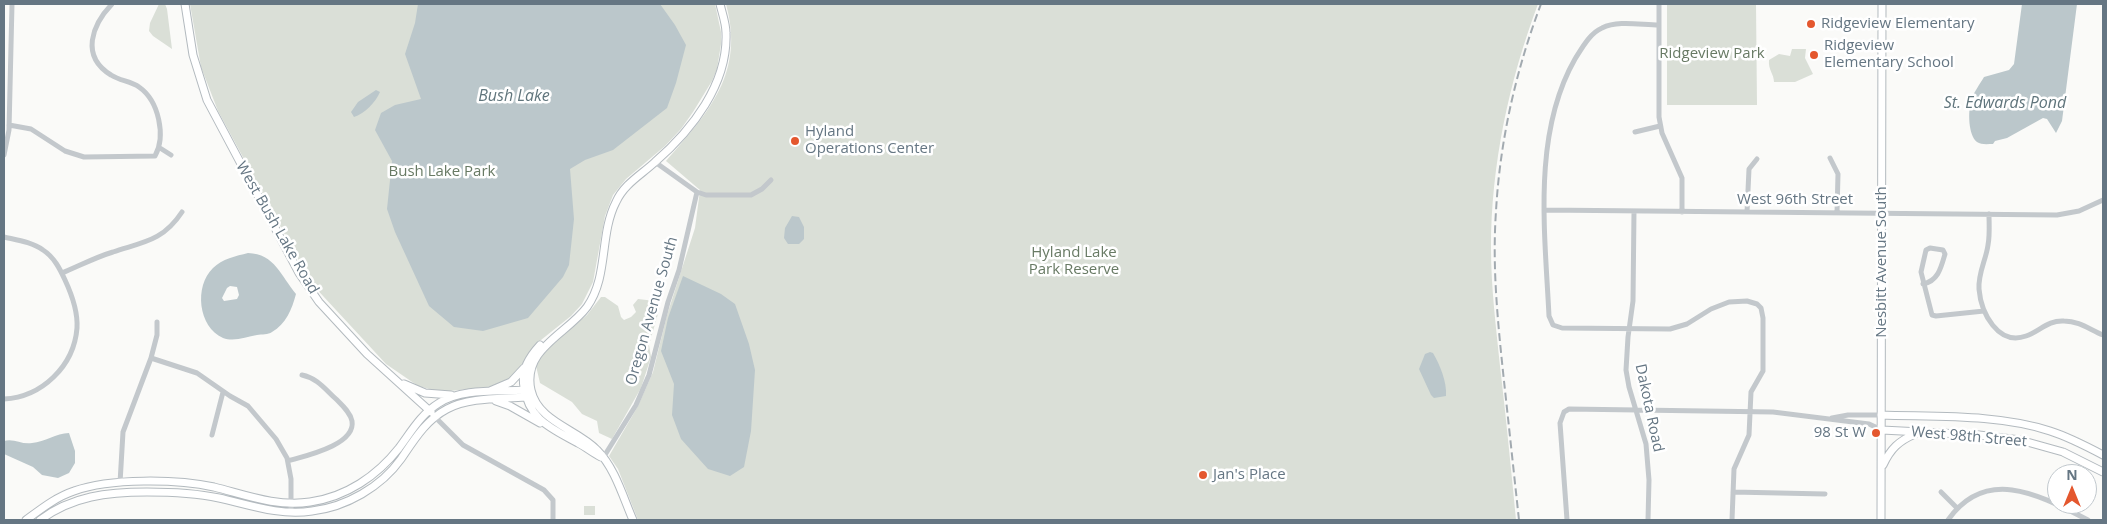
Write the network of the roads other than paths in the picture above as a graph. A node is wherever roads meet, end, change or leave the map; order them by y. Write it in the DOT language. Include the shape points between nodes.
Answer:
graph roads {
  1 [pos="12,4"];
  2 [pos="112,4"];
  3 [pos="185,4"];
  4 [pos="720,4"];
  5 [pos="1658,4"];
  6 [pos="1882,4"];
  7 [pos="1659,25"];
  8 [pos="9,125"];
  9 [pos="1660,126"];
  10 [pos="1634,132"];
  11 [pos="160,148"];
  12 [pos="4,155"];
  13 [pos="171,155"];
  14 [pos="1830,158"];
  15 [pos="1757,159"];
  16 [pos="655,162"];
  17 [pos="771,180"];
  18 [pos="697,192"];
  19 [pos="2103,200"];
  20 [pos="1544,210"];
  21 [pos="1634,211"];
  22 [pos="182,212"];
  23 [pos="1682,212"];
  24 [pos="1748,212"];
  25 [pos="1837,213"];
  26 [pos="1882,213"];
  27 [pos="1989,214"];
  28 [pos="4,236"];
  29 [pos="62,273"];
  30 [pos="1923,284"];
  31 [pos="1984,311"];
  32 [pos="157,322"];
  33 [pos="563,329"];
  34 [pos="1629,329"];
  35 [pos="2103,335"];
  36 [pos="151,358"];
  37 [pos="525,366"];
  38 [pos="302,375"];
  39 [pos="398,381"];
  40 [pos="223,392"];
  41 [pos="488,392"];
  42 [pos="527,393"];
  43 [pos="459,395"];
  44 [pos="4,399"];
  45 [pos="485,400"];
  46 [pos="1636,409"];
  47 [pos="1750,412"];
  48 [pos="432,414"];
  49 [pos="1881,415"];
  50 [pos="1831,418"];
  51 [pos="552,428"];
  52 [pos="1882,430"];
  53 [pos="1919,432"];
  54 [pos="212,435"];
  55 [pos="2103,455"];
  56 [pos="603,458"];
  57 [pos="288,461"];
  58 [pos="1882,467"];
  59 [pos="2103,472"];
  60 [pos="120,483"];
  61 [pos="1733,492"];
  62 [pos="1941,492"];
  63 [pos="1825,494"];
  64 [pos="292,504"];
  65 [pos="1957,508"];
  66 [pos="291,512"];
  67 [pos="26,520"];
  68 [pos="40,520"];
  69 [pos="554,520"];
  70 [pos="633,520"];
  71 [pos="1567,520"];
  72 [pos="1648,520"];
  73 [pos="1732,520"];
  74 [pos="1881,520"];
  75 [pos="1948,520"];
  76 [pos="2088,520"];
  1 -- 8 [label="street"];
  2 -- 11 [label="street" via="95,26 95,57 109,74 131,82 146,93 159,123"];
  3 -- 39 [label="street, West Bush Lake Road" via="193,55 208,100 299,273 308,288 367,354"];
  4 -- 16 [label="street" via="726,32 720,75 694,119"];
  5 -- 7 [label="street"];
  6 -- 26 [label="street, Nesbitt Avenue South"];
  7 -- 9 [label="street"];
  7 -- 20 [label="street" via="1616,24 1602,28 1580,52 1563,85 1554,117 1545,174"];
  8 -- 11 [label="street" via="31,129 65,151 84,157 155,156"];
  8 -- 12 [label="street"];
  9 -- 10 [label="street"];
  9 -- 23 [label="street" via="1682,178"];
  11 -- 13 [label="street"];
  14 -- 25 [label="street" via="1838,174"];
  15 -- 24 [label="street" via="1749,169"];
  16 -- 18 [label="street"];
  16 -- 33 [label="street" via="627,186 616,201 597,288 586,309"];
  17 -- 18 [label="street" via="751,195"];
  18 -- 56 [label="street, Oregon Avenue South" via="649,375 643,391"];
  19 -- 27 [label="street, West 96th Street" via="2068,214"];
  20 -- 21 [label="street, West 96th Street"];
  20 -- 34 [label="street" via="1549,316 1554,325 1562,328"];
  21 -- 23 [label="street, West 96th Street"];
  21 -- 34 [label="street, Dakota Road"];
  22 -- 29 [label="street" via="174,224 154,240 107,254"];
  23 -- 24 [label="street, West 96th Street"];
  24 -- 25 [label="street, West 96th Street"];
  25 -- 26 [label="street, West 96th Street"];
  26 -- 27 [label="street, West 96th Street"];
  26 -- 49 [label="street, Nesbitt Avenue South"];
  27 -- 31 [label="street" via="1988,244 1979,278"];
  28 -- 29 [label="street" via="43,250"];
  29 -- 44 [label="street" via="74,302 77,327 65,364 47,383 24,395"];
  30 -- 30 [label="street" via="1921,272 1926,250 1943,250 1945,254 1940,272 1930,283"];
  30 -- 31 [label="street" via="1932,315"];
  31 -- 35 [label="street" via="1993,326 2009,337 2024,336 2045,324 2064,320 2084,325"];
  32 -- 36 [label="street"];
  33 -- 37 [label="street" via="542,343"];
  33 -- 42 [label="street" via="535,359"];
  34 -- 46 [label="street, Dakota Road" via="1626,370"];
  34 -- 47 [label="street" via="1679,327 1720,305 1739,301 1757,304 1763,313 1763,371 1751,392"];
  36 -- 40 [label="street" via="197,373"];
  36 -- 60 [label="street" via="122,432"];
  37 -- 41 [label="street" via="511,382"];
  37 -- 42 [label="street" via="523,374"];
  38 -- 57 [label="street" via="315,379 347,411 352,428 334,445"];
  39 -- 43 [label="street" via="425,393"];
  39 -- 48 [label="street, West Bush Lake Road"];
  40 -- 54 [label="street"];
  40 -- 57 [label="street" via="248,406 276,439"];
  41 -- 42 [label="street"];
  41 -- 43 [label="street"];
  42 -- 45 [label="street"];
  42 -- 51 [label="street" via="536,416"];
  42 -- 56 [label="street" via="549,418 590,444"];
  43 -- 48 [label="street" via="439,402"];
  45 -- 48 [label="street" via="460,404"];
  45 -- 51 [label="street" via="510,406"];
  46 -- 47 [label="street, West 98th Street"];
  46 -- 71 [label="street, West 98th Street" via="1575,408 1564,412 1560,423"];
  46 -- 72 [label="street, Dakota Road" via="1648,462"];
  47 -- 50 [label="street, West 98th Street"];
  47 -- 61 [label="street" via="1749,435 1734,469"];
  48 -- 64 [label="street" via="414,425 387,461 366,480 324,499"];
  48 -- 66 [label="street" via="391,471 367,491 323,509"];
  48 -- 69 [label="street" via="463,445 544,490 552,500"];
  49 -- 50 [label="street, West 98th Street"];
  49 -- 52 [label="street, Nesbitt Avenue South"];
  49 -- 55 [label="street, West 98th Street" via="2013,422 2050,431"];
  50 -- 52 [label="street, West 98th Street" via="1869,424"];
  51 -- 56 [label="street"];
  52 -- 53 [label="street, West 98th Street"];
  52 -- 58 [label="street, Nesbitt Avenue South"];
  53 -- 58 [label="street" via="1899,441 1890,450"];
  53 -- 59 [label="street, West 98th Street" via="2027,441 2063,452"];
  56 -- 70 [label="street"];
  57 -- 64 [label="street"];
  58 -- 74 [label="street, Nesbitt Avenue South"];
  60 -- 64 [label="street" via="188,483"];
  60 -- 67 [label="street" via="75,490"];
  61 -- 63 [label="street"];
  61 -- 73 [label="street"];
  62 -- 65 [label="street"];
  64 -- 66 [label="street"];
  65 -- 75 [label="street"];
  65 -- 76 [label="street" via="1985,492 2011,489 2024,491"];
  66 -- 68 [label="street" via="198,494 120,492 81,498"];
}
